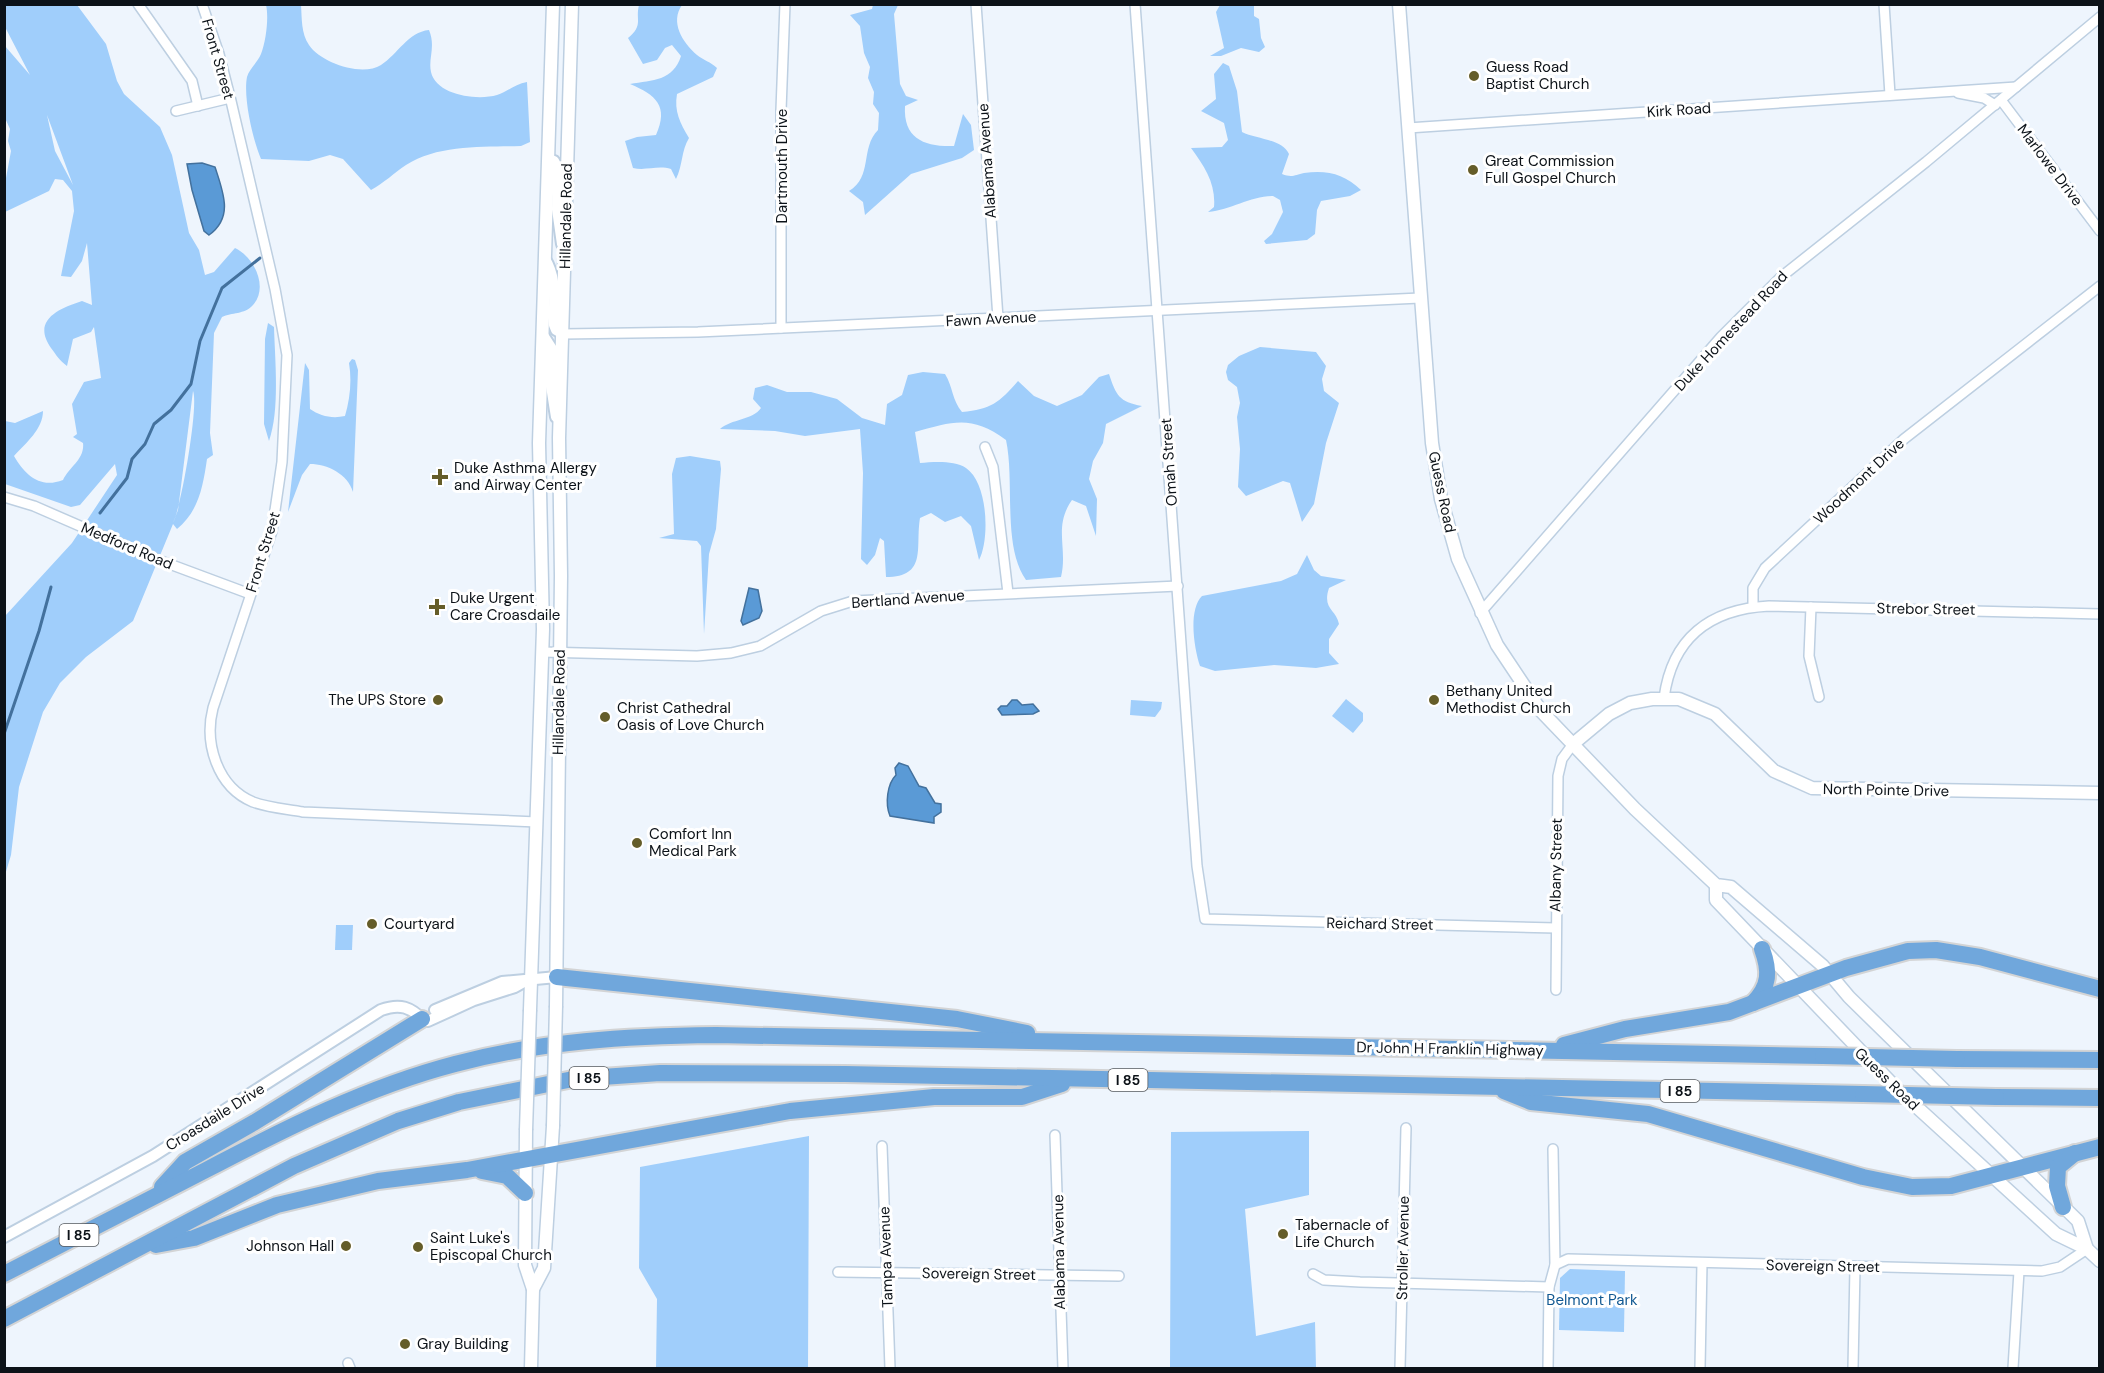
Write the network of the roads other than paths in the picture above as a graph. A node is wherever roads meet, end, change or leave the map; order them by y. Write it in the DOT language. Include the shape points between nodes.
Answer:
graph roads {
  1 [pos="138,4"];
  2 [pos="202,4"];
  3 [pos="553,4"];
  4 [pos="572,4"];
  5 [pos="785,4"];
  6 [pos="976,4"];
  7 [pos="1135,4"];
  8 [pos="1398,4"];
  9 [pos="1884,4"];
  10 [pos="2100,17"];
  11 [pos="2016,87"];
  12 [pos="1950,91"];
  13 [pos="1890,95"];
  14 [pos="230,98"];
  15 [pos="1998,103"];
  16 [pos="198,106"];
  17 [pos="176,111"];
  18 [pos="1408,128"];
  19 [pos="548,160"];
  20 [pos="2100,231"];
  21 [pos="565,256"];
  22 [pos="545,259"];
  23 [pos="2100,286"];
  24 [pos="1420,298"];
  25 [pos="1157,311"];
  26 [pos="998,318"];
  27 [pos="781,328"];
  28 [pos="563,334"];
  29 [pos="543,335"];
  30 [pos="559,438"];
  31 [pos="985,447"];
  32 [pos="4,497"];
  33 [pos="1178,586"];
  34 [pos="1008,592"];
  35 [pos="250,594"];
  36 [pos="1753,607"];
  37 [pos="1811,607"];
  38 [pos="1480,613"];
  39 [pos="2100,614"];
  40 [pos="542,651"];
  41 [pos="560,652"];
  42 [pos="1819,697"];
  43 [pos="1664,698"];
  44 [pos="1573,744"];
  45 [pos="2100,793"];
  46 [pos="537,822"];
  47 [pos="1716,885"];
  48 [pos="1205,919"];
  49 [pos="1556,927"];
  50 [pos="1762,949"];
  51 [pos="1830,975"];
  52 [pos="557,977"];
  53 [pos="531,978"];
  54 [pos="1798,988"];
  55 [pos="2100,989"];
  56 [pos="1556,990"];
  57 [pos="1753,1004"];
  58 [pos="422,1019"];
  59 [pos="1076,1042"];
  60 [pos="1533,1050"];
  61 [pos="2100,1060"];
  62 [pos="1076,1079"];
  63 [pos="1497,1088"];
  64 [pos="2100,1098"];
  65 [pos="1406,1128"];
  66 [pos="1055,1135"];
  67 [pos="882,1146"];
  68 [pos="2100,1147"];
  69 [pos="1553,1149"];
  70 [pos="2080,1150"];
  71 [pos="552,1155"];
  72 [pos="525,1159"];
  73 [pos="2023,1165"];
  74 [pos="467,1170"];
  75 [pos="1990,1176"];
  76 [pos="525,1193"];
  77 [pos="154,1197"];
  78 [pos="2062,1207"];
  79 [pos="4,1238"];
  80 [pos="137,1249"];
  81 [pos="2087,1249"];
  82 [pos="2100,1261"];
  83 [pos="1702,1263"];
  84 [pos="1555,1265"];
  85 [pos="1855,1266"];
  86 [pos="2019,1270"];
  87 [pos="838,1272"];
  88 [pos="886,1272"];
  89 [pos="4,1274"];
  90 [pos="1313,1274"];
  91 [pos="1059,1275"];
  92 [pos="1119,1276"];
  93 [pos="1402,1283"];
  94 [pos="1549,1287"];
  95 [pos="533,1289"];
  96 [pos="4,1319"];
  97 [pos="531,1368"];
  98 [pos="890,1368"];
  99 [pos="1062,1368"];
  100 [pos="1400,1368"];
  101 [pos="1548,1368"];
  102 [pos="1700,1368"];
  103 [pos="1853,1368"];
  104 [pos="2013,1368"];
  1 -- 16 [label="street" via="192,81"];
  2 -- 14 [label="street, Front Street"];
  3 -- 19 [label="main road, Hillandale Road"];
  4 -- 21 [label="main road, Hillandale Road"];
  5 -- 27 [label="street, Dartmouth Drive"];
  6 -- 26 [label="street, Alabama Avenue"];
  7 -- 25 [label="street, Omah Street"];
  8 -- 18 [label="main road, Guess Road"];
  9 -- 13 [label="street"];
  10 -- 11 [label="street, Duke Homestead Road"];
  11 -- 12 [label="street, Kirk Road"];
  11 -- 15 [label="street, Duke Homestead Road"];
  12 -- 13 [label="street, Kirk Road"];
  12 -- 15 [label="street, Kirk Road"];
  13 -- 18 [label="street, Kirk Road"];
  14 -- 16 [label="street"];
  14 -- 35 [label="street, Front Street" via="287,355 277,508"];
  15 -- 20 [label="street, Marlowe Drive"];
  15 -- 38 [label="street, Duke Homestead Road" via="1767,290 1699,362"];
  16 -- 17 [label="street"];
  18 -- 24 [label="main road, Guess Road"];
  19 -- 21 [label="street" via="554,161 558,169 558,225"];
  19 -- 22 [label="main road, Hillandale Road"];
  21 -- 28 [label="main road, Hillandale Road"];
  22 -- 28 [label="street" via="555,283 554,325"];
  22 -- 29 [label="main road, Hillandale Road"];
  23 -- 36 [label="street, Woodmont Drive" via="1870,468 1759,575 1753,588"];
  24 -- 25 [label="street, Fawn Avenue"];
  24 -- 38 [label="main road, Guess Road" via="1432,443 1441,499 1458,559"];
  25 -- 26 [label="street, Fawn Avenue"];
  25 -- 33 [label="street, Omah Street"];
  26 -- 27 [label="street, Fawn Avenue"];
  27 -- 28 [label="street, Fawn Avenue"];
  28 -- 30 [label="main road, Hillandale Road"];
  29 -- 30 [label="street" via="552,349 551,386"];
  29 -- 40 [label="main road, Hillandale Road" via="539,443"];
  30 -- 41 [label="main road, Hillandale Road"];
  31 -- 34 [label="street" via="993,467"];
  32 -- 35 [label="street, Medford Road"];
  33 -- 34 [label="street, Bertland Avenue"];
  33 -- 48 [label="street, Omah Street" via="1200,896"];
  34 -- 41 [label="street, Bertland Avenue" via="853,601 821,611 760,646 723,655"];
  35 -- 46 [label="street, Front Street" via="208,724 219,770 237,792 254,802 303,812"];
  36 -- 37 [label="street, Strebor Street"];
  36 -- 43 [label="street" via="1723,615 1684,644 1670,666"];
  37 -- 39 [label="street, Strebor Street"];
  37 -- 42 [label="street" via="1809,656"];
  38 -- 44 [label="main road, Guess Road" via="1526,691"];
  40 -- 41 [label="street, Bertland Avenue"];
  40 -- 46 [label="main road, Hillandale Road"];
  41 -- 52 [label="main road, Hillandale Road"];
  43 -- 44 [label="main road, North Pointe Drive" via="1618,709"];
  43 -- 45 [label="main road, North Pointe Drive" via="1694,703 1715,714 1774,771 1812,788"];
  44 -- 47 [label="main road, Guess Road"];
  44 -- 49 [label="street, Albany Street" via="1562,759 1558,776"];
  46 -- 53 [label="main road, Hillandale Road"];
  47 -- 50 [label="main road, Guess Road" via="1716,900"];
  47 -- 51 [label="main road, Guess Road" via="1731,887"];
  48 -- 49 [label="street, Reichard Street"];
  49 -- 56 [label="street, Albany Street"];
  50 -- 54 [label="main road, Guess Road"];
  50 -- 57 [label="highway" via="1768,981"];
  51 -- 54 [label="highway"];
  51 -- 55 [label="highway" via="1893,954 1936,950 1980,957"];
  51 -- 73 [label="main road, Guess Road" via="1931,1079"];
  52 -- 53 [label="street"];
  52 -- 59 [label="highway" via="957,1019"];
  52 -- 71 [label="main road, Hillandale Road, bridge"];
  53 -- 58 [label="street" via="514,979 449,1002"];
  53 -- 72 [label="main road, Hillandale Road, bridge"];
  54 -- 57 [label="highway"];
  54 -- 75 [label="main road, Guess Road"];
  57 -- 60 [label="highway" via="1730,1012 1625,1029"];
  58 -- 77 [label="highway" via="185,1162"];
  58 -- 79 [label="street, Croasdaile Drive" via="415,1011 401,1006 381,1010 153,1156"];
  59 -- 60 [label="highway, Dr John H Franklin Highway / I 85"];
  59 -- 77 [label="highway, I 85" via="716,1035 626,1037 543,1046 456,1064 375,1089 306,1119"];
  60 -- 61 [label="highway, Dr John H Franklin Highway / I 85, bridge"];
  62 -- 63 [label="highway, I 85"];
  62 -- 71 [label="highway" via="1022,1096 934,1097 838,1105 676,1130"];
  62 -- 80 [label="highway, I 85" via="672,1073 541,1084 430,1110 340,1144"];
  63 -- 64 [label="highway, I 85, bridge"];
  63 -- 75 [label="highway" via="1531,1102 1648,1114 1898,1185 1935,1188"];
  65 -- 93 [label="street, Stroller Avenue"];
  66 -- 91 [label="street, Alabama Avenue"];
  67 -- 88 [label="street, Tampa Avenue"];
  68 -- 70 [label="highway"];
  69 -- 84 [label="street"];
  70 -- 73 [label="highway"];
  70 -- 78 [label="highway" via="2058,1167"];
  71 -- 72 [label="highway"];
  71 -- 95 [label="main road, Hillandale Road" via="544,1268"];
  72 -- 74 [label="highway"];
  72 -- 76 [label="main road, Hillandale Road"];
  73 -- 75 [label="highway"];
  73 -- 78 [label="main road, Guess Road"];
  74 -- 76 [label="highway" via="502,1174"];
  74 -- 80 [label="highway" via="343,1188 254,1213 194,1238"];
  75 -- 81 [label="main road, Guess Road" via="2056,1234"];
  76 -- 95 [label="main road, Hillandale Road" via="525,1265"];
  77 -- 89 [label="highway, I 85"];
  78 -- 81 [label="main road, Guess Road" via="2078,1221"];
  80 -- 96 [label="highway, I 85"];
  81 -- 82 [label="main road, Guess Road"];
  81 -- 86 [label="street, Sovereign Street" via="2060,1268"];
  83 -- 84 [label="street, Sovereign Street" via="1568,1259"];
  83 -- 85 [label="street, Sovereign Street"];
  83 -- 102 [label="street"];
  84 -- 94 [label="street"];
  85 -- 86 [label="street, Sovereign Street"];
  85 -- 103 [label="street"];
  86 -- 104 [label="street"];
  87 -- 88 [label="street, Sovereign Street"];
  88 -- 91 [label="street, Sovereign Street"];
  88 -- 98 [label="street, Tampa Avenue"];
  90 -- 93 [label="street" via="1324,1280"];
  91 -- 92 [label="street, Sovereign Street"];
  91 -- 99 [label="street, Alabama Avenue"];
  93 -- 94 [label="street"];
  93 -- 100 [label="street, Stroller Avenue"];
  94 -- 101 [label="street"];
  95 -- 97 [label="main road, Hillandale Road"];
}
